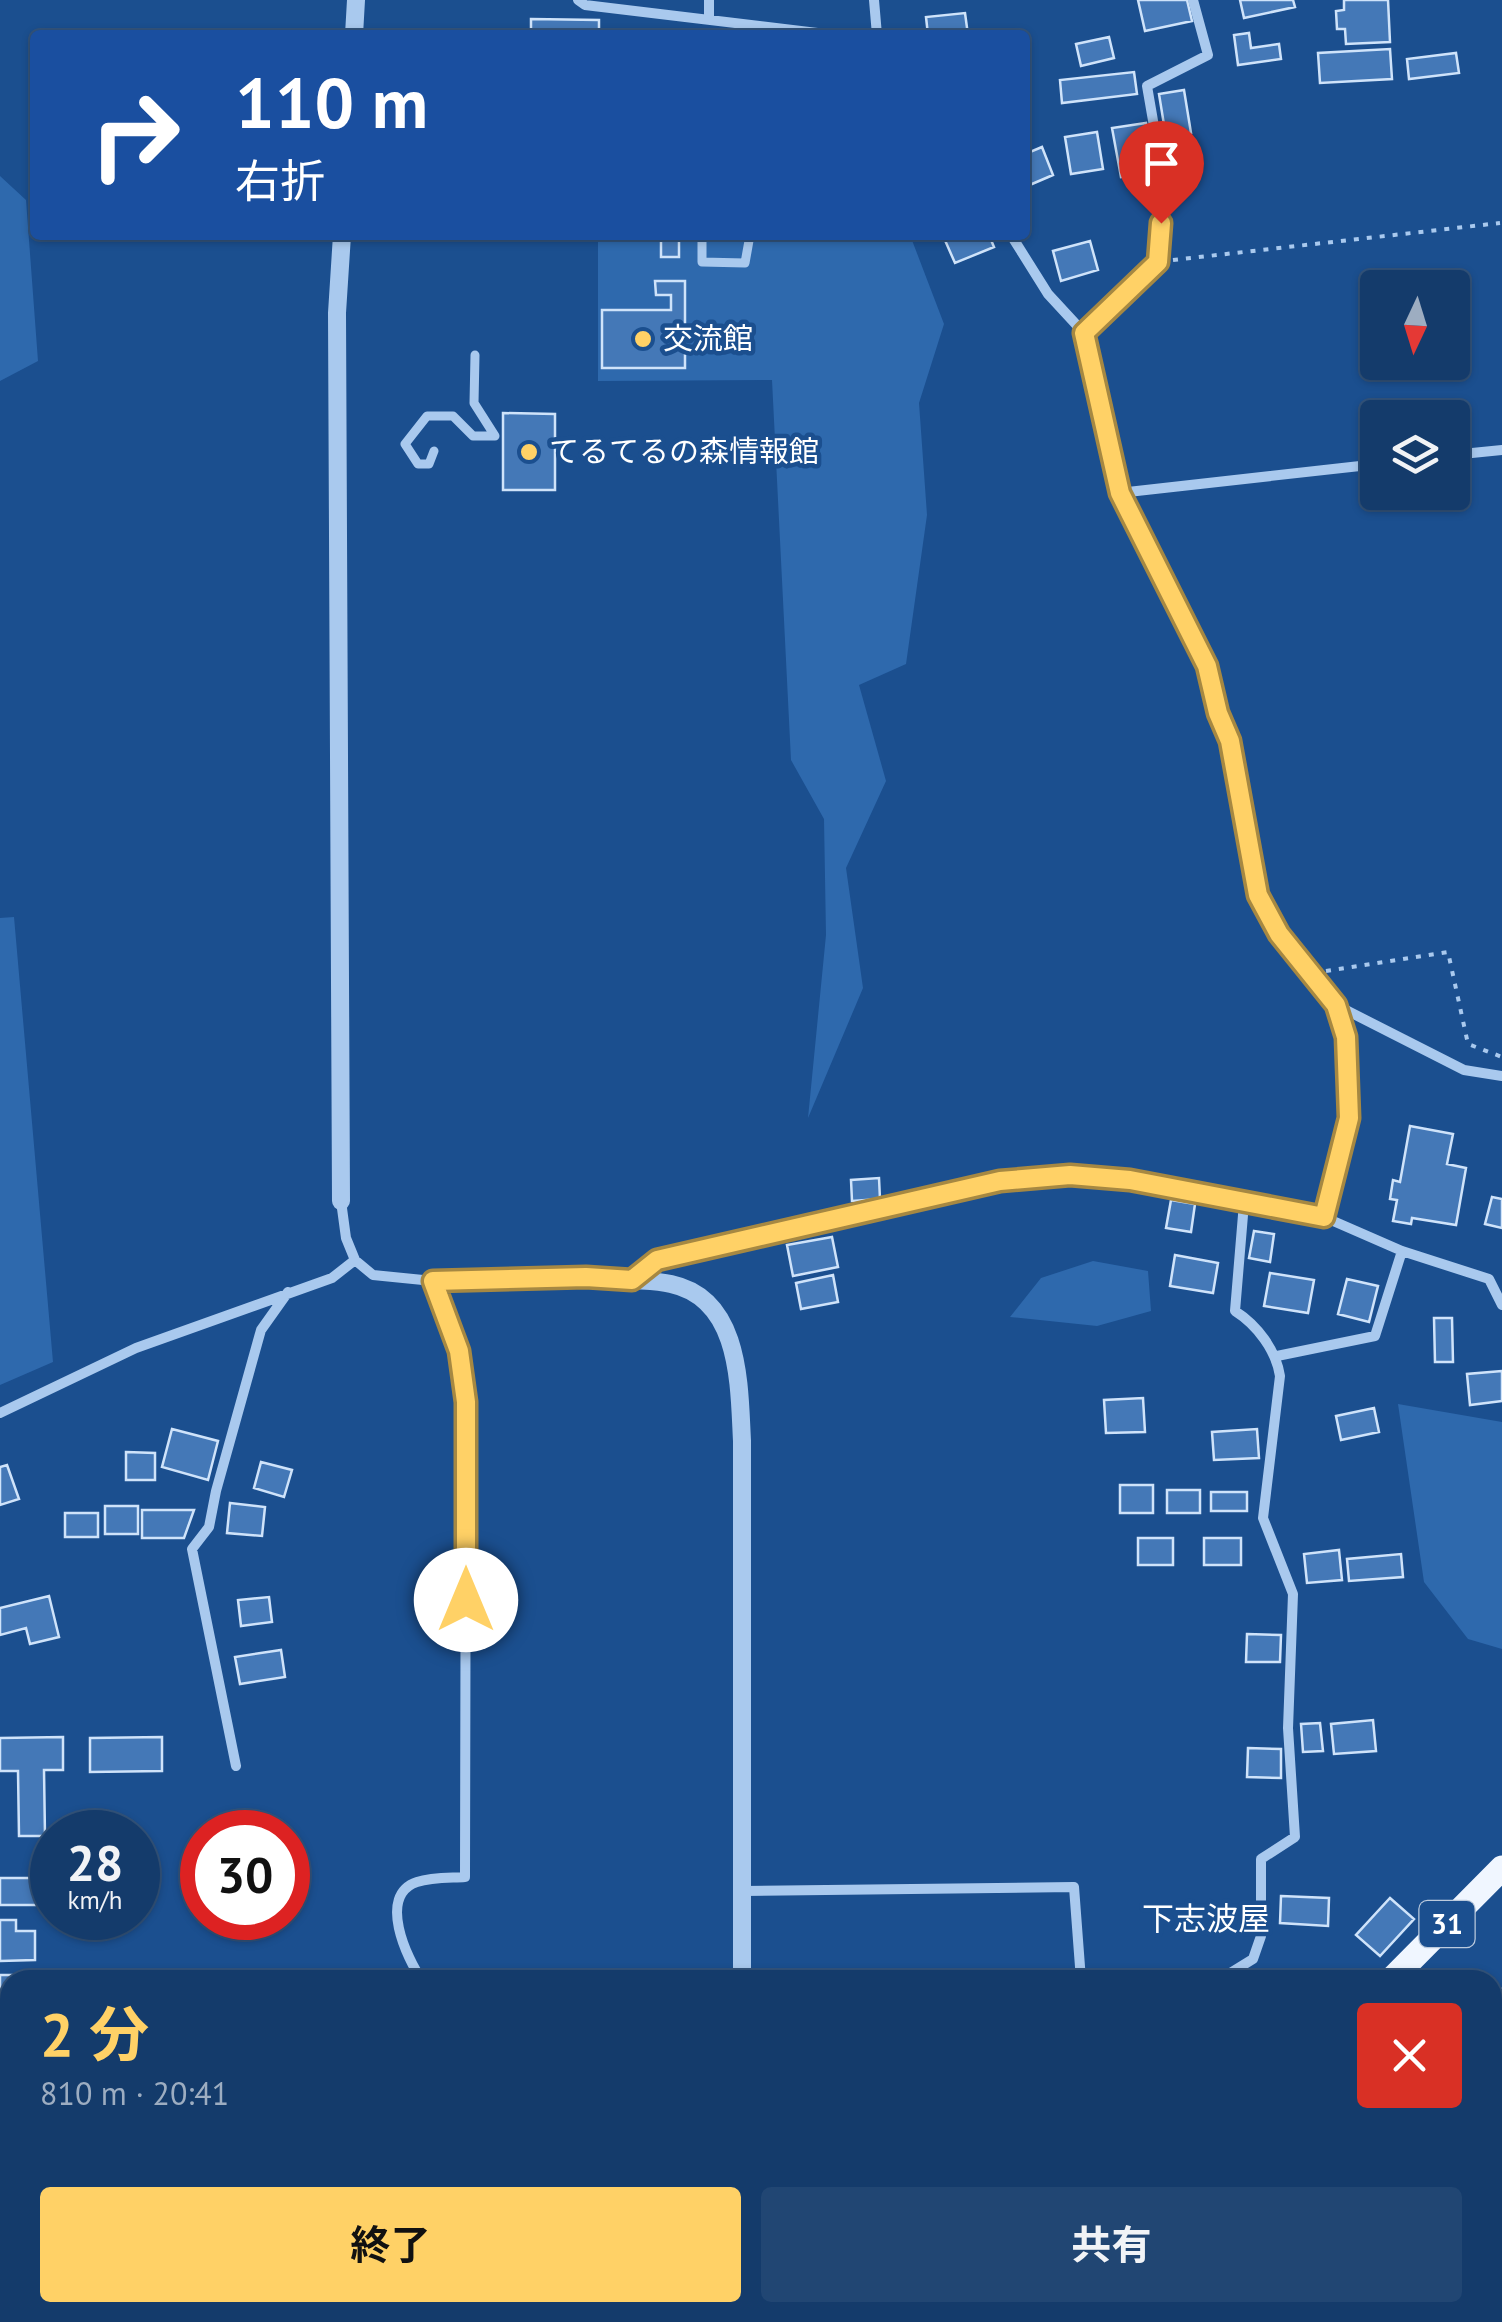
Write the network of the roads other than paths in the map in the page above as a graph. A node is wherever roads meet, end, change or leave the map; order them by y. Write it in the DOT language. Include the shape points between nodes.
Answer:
graph roads {
  1 [pos="356,0"];
  2 [pos="578,0"];
  3 [pos="709,0"];
  4 [pos="874,0"];
  5 [pos="1193,0"];
  6 [pos="709,20"];
  7 [pos="354,30"];
  8 [pos="788,30"];
  9 [pos="877,30"];
  10 [pos="342,240"];
  11 [pos="702,240"];
  12 [pos="749,240"];
  13 [pos="1014,240"];
  14 [pos="1084,333"];
  15 [pos="475,355"];
  16 [pos="1502,450"];
  17 [pos="434,451"];
  18 [pos="1470,454"];
  19 [pos="1360,466"];
  20 [pos="1120,493"];
  21 [pos="1336,1005"];
  22 [pos="1502,1076"];
  23 [pos="341,1201"];
  24 [pos="1244,1203"];
  25 [pos="1324,1217"];
  26 [pos="1402,1251"];
  27 [pos="355,1260"];
  28 [pos="1502,1276"];
  29 [pos="632,1280"];
  30 [pos="1489,1280"];
  31 [pos="433,1281"];
  32 [pos="288,1292"];
  33 [pos="1502,1305"];
  34 [pos="1277,1356"];
  35 [pos="0,1413"];
  36 [pos="236,1766"];
  37 [pos="1502,1868"];
  38 [pos="744,1891"];
  39 [pos="416,1970"];
  40 [pos="742,1970"];
  41 [pos="1080,1970"];
  42 [pos="1235,1970"];
  43 [pos="1401,1970"];
  1 -- 7 [label="street"];
  2 -- 6 [label="street"];
  3 -- 6 [label="street"];
  4 -- 9 [label="street"];
  5 -- 14 [label="street" via="1208,54 1147,86 1164,184 1158,262"];
  6 -- 8 [label="street"];
  10 -- 23 [label="street"];
  11 -- 12 [label="street" via="702,262 745,263"];
  13 -- 14 [label="street" via="1048,294"];
  14 -- 20 [label="street"];
  15 -- 17 [label="street" via="474,404 495,436 474,436 452,416 427,416 405,444 418,464 429,464"];
  16 -- 18 [label="street"];
  19 -- 20 [label="street"];
  20 -- 21 [label="street" via="1207,666 1230,741 1258,895 1279,934"];
  21 -- 22 [label="street" via="1464,1070"];
  21 -- 25 [label="street" via="1346,1037 1349,1118"];
  23 -- 27 [label="street"];
  24 -- 25 [label="street"];
  24 -- 29 [label="street" via="1090,1176 1000,1181 657,1260"];
  24 -- 34 [label="street" via="1235,1312"];
  25 -- 26 [label="street"];
  26 -- 30 [label="street"];
  26 -- 34 [label="street" via="1375,1336"];
  27 -- 31 [label="street" via="374,1275"];
  27 -- 32 [label="street" via="332,1278"];
  28 -- 30 [label="street"];
  29 -- 31 [label="street"];
  29 -- 38 [label="street" via="674,1284 705,1301 729,1333 738,1378"];
  30 -- 33 [label="street"];
  31 -- 39 [label="street" via="459,1351 466,1402 465,1877 419,1881 400,1898 401,1943"];
  32 -- 35 [label="street" via="136,1348"];
  32 -- 36 [label="street" via="261,1330 210,1528 192,1548"];
  34 -- 42 [label="street" via="1263,1518 1293,1594 1288,1728 1294,1837 1260,1859 1260,1936 1253,1959"];
  37 -- 43 [label="main road, 31"];
  38 -- 40 [label="street"];
  38 -- 41 [label="street" via="1074,1887"];
}
